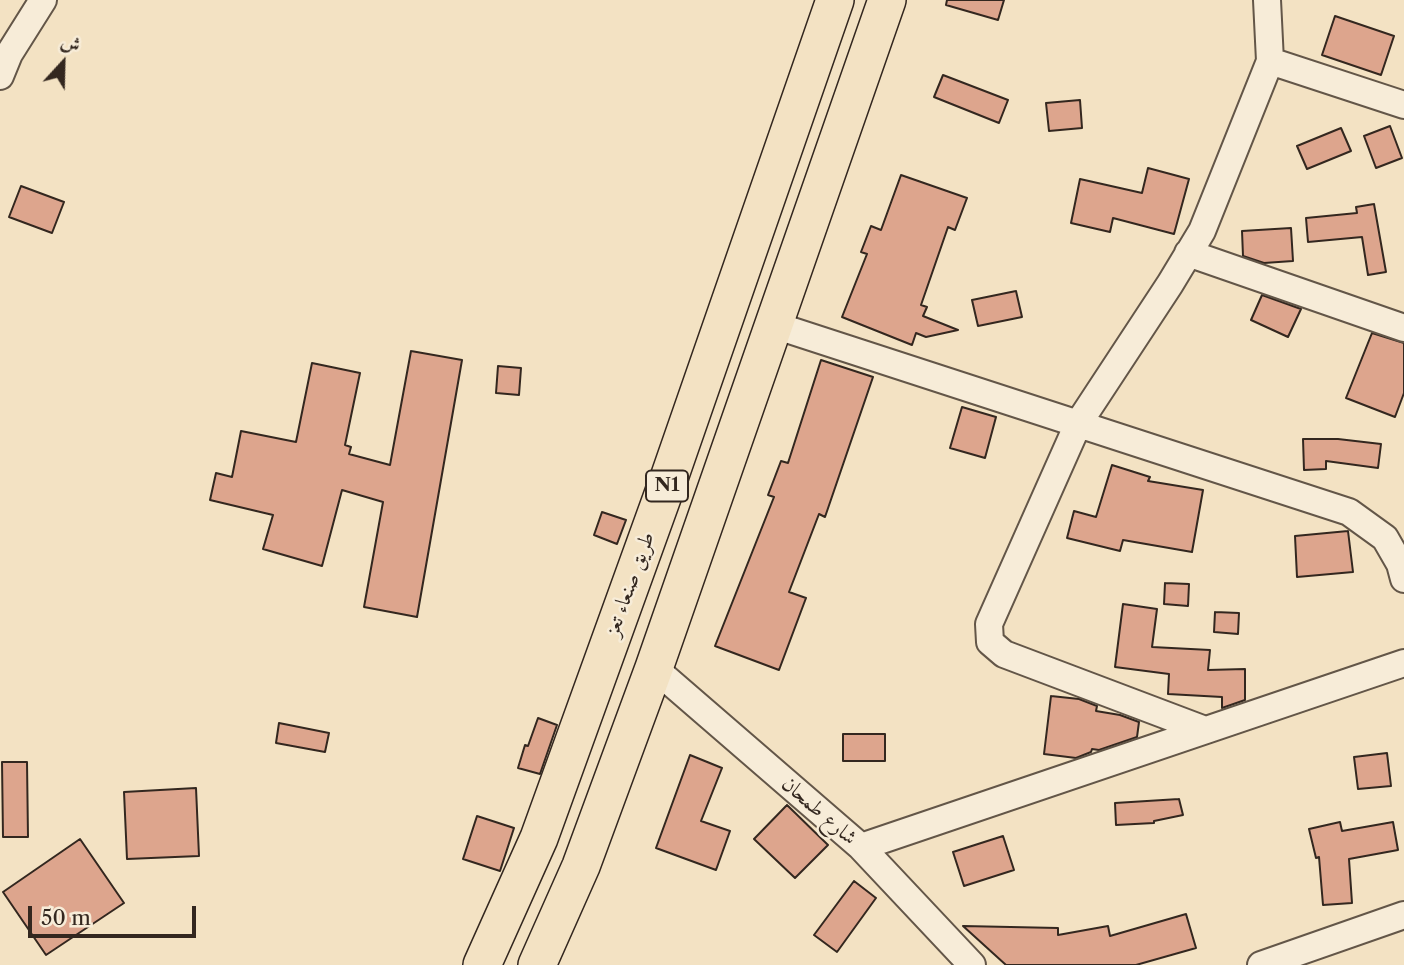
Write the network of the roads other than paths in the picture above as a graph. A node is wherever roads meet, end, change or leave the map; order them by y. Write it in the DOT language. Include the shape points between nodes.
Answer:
graph roads {
  1 [pos="43,0"];
  2 [pos="835,0"];
  3 [pos="887,0"];
  4 [pos="1267,0"];
  5 [pos="1270,61"];
  6 [pos="0,76"];
  7 [pos="1404,105"];
  8 [pos="1188,253"];
  9 [pos="774,325"];
  10 [pos="1404,328"];
  11 [pos="1078,424"];
  12 [pos="1404,579"];
  13 [pos="607,645"];
  14 [pos="1404,663"];
  15 [pos="654,668"];
  16 [pos="1205,730"];
  17 [pos="861,847"];
  18 [pos="1404,915"];
  19 [pos="482,965"];
  20 [pos="537,965"];
  21 [pos="972,965"];
  22 [pos="1261,965"];
  1 -- 6 [label="street"];
  2 -- 13 [label="highway, طريق صنعاء تعز / N1"];
  3 -- 9 [label="highway, N1"];
  4 -- 5 [label="street"];
  5 -- 7 [label="street"];
  5 -- 8 [label="street" via="1202,231"];
  8 -- 10 [label="street"];
  8 -- 11 [label="street"];
  9 -- 11 [label="street"];
  9 -- 15 [label="highway, N1"];
  11 -- 12 [label="street" via="1349,512 1385,538"];
  11 -- 16 [label="street" via="989,624 990,642 1004,654"];
  13 -- 15 [label="highway"];
  13 -- 19 [label="highway, طريق صنعاء تعز / N1" via="539,838"];
  14 -- 16 [label="street"];
  15 -- 17 [label="street, شارع طمحان"];
  15 -- 20 [label="highway, N1" via="581,866"];
  16 -- 17 [label="street"];
  17 -- 21 [label="street, شارع طمحان"];
  18 -- 22 [label="street"];
}
